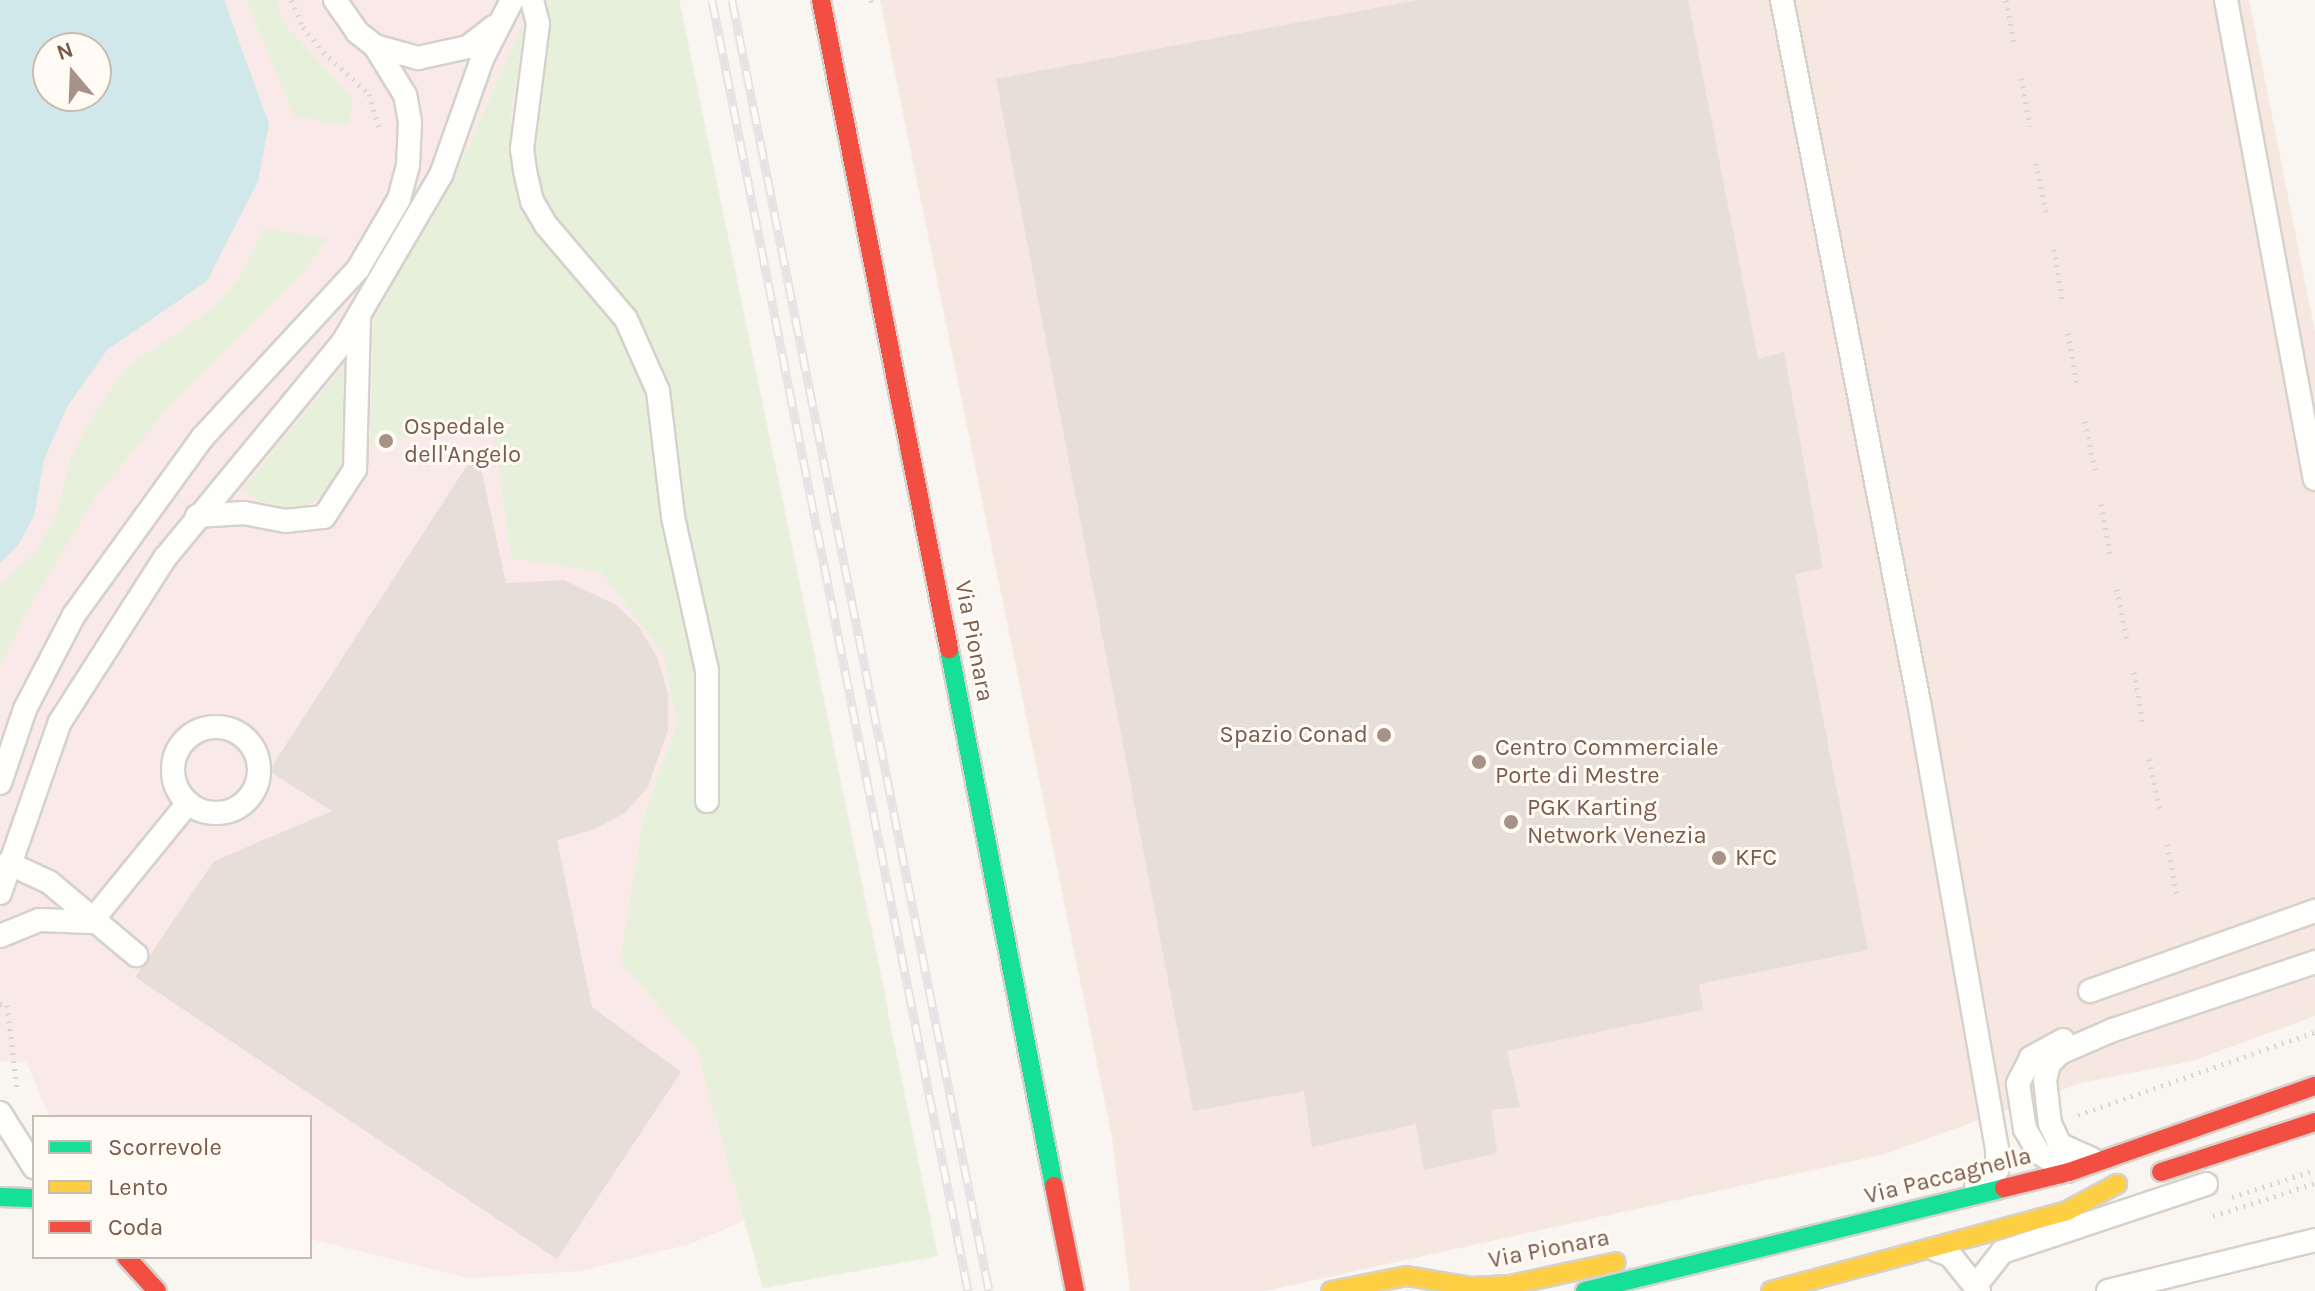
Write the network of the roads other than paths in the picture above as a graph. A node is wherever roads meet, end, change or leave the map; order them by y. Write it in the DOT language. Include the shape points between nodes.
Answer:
graph roads {
  1 [pos="335,0"];
  2 [pos="532,0"];
  3 [pos="821,0"];
  4 [pos="1782,0"];
  5 [pos="2226,0"];
  6 [pos="508,9"];
  7 [pos="375,46"];
  8 [pos="359,315"];
  9 [pos="2315,479"];
  10 [pos="197,516"];
  11 [pos="0,783"];
  12 [pos="707,801"];
  13 [pos="188,803"];
  14 [pos="8,863"];
  15 [pos="0,893"];
  16 [pos="2315,911"];
  17 [pos="91,922"];
  18 [pos="0,936"];
  19 [pos="136,955"];
  20 [pos="2315,962"];
  21 [pos="2090,991"];
  22 [pos="2113,1030"];
  23 [pos="2315,1086"];
  24 [pos="0,1113"];
  25 [pos="2315,1122"];
  26 [pos="2101,1161"];
  27 [pos="32,1164"];
  28 [pos="2069,1172"];
  29 [pos="2150,1175"];
  30 [pos="2231,1177"];
  31 [pos="2117,1184"];
  32 [pos="2206,1184"];
  33 [pos="0,1197"];
  34 [pos="32,1198"];
  35 [pos="1947,1201"];
  36 [pos="2126,1214"];
  37 [pos="2315,1240"];
  38 [pos="1931,1248"];
  39 [pos="1728,1254"];
  40 [pos="1824,1256"];
  41 [pos="128,1259"];
  42 [pos="1768,1267"];
  43 [pos="1978,1287"];
  44 [pos="157,1291"];
  45 [pos="1075,1291"];
  46 [pos="1331,1291"];
  47 [pos="1585,1291"];
  48 [pos="1660,1291"];
  49 [pos="1771,1291"];
  50 [pos="2108,1291"];
  1 -- 7 [label="lane" via="343,16"];
  2 -- 12 [label="lane" via="538,24 523,137 525,171 532,201 546,225 626,319 658,391 673,517 705,657 710,726"];
  3 -- 45 [label="street, Via Pionara"];
  4 -- 35 [label="lane" via="1919,702 1997,1151 1997,1170"];
  5 -- 9 [label="lane"];
  6 -- 7 [label="lane" via="483,38 446,56 418,58"];
  6 -- 8 [label="lane" via="482,59 441,175"];
  7 -- 11 [label="lane" via="405,95 410,122 408,165 399,199 358,269 203,437 74,615 25,709"];
  8 -- 10 [label="lane" via="298,401"];
  8 -- 10 [label="lane" via="355,469 324,517 285,521 244,513"];
  10 -- 14 [label="lane" via="60,722"];
  13 -- 17 [label="lane"];
  14 -- 15 [label="lane"];
  14 -- 17 [label="lane" via="49,882"];
  16 -- 21 [label="lane"];
  17 -- 18 [label="lane" via="39,920"];
  17 -- 19 [label="lane"];
  20 -- 22 [label="lane"];
  22 -- 26 [label="lane" via="2074,1045 2049,1064 2043,1095 2060,1145"];
  22 -- 28 [label="lane" via="2061,1041 2031,1058 2018,1084 2025,1129 2039,1153"];
  23 -- 26 [label="street, Via Paccagnella"];
  24 -- 27 [label="lane"];
  25 -- 29 [label="street, Via Paccagnella"];
  26 -- 28 [label="street, Via Paccagnella"];
  28 -- 35 [label="street, Via Paccagnella"];
  29 -- 31 [label="street, Via Paccagnella"];
  29 -- 32 [label="street"];
  29 -- 36 [label="lane"];
  30 -- 32 [label="street"];
  31 -- 38 [label="street" via="2067,1211"];
  31 -- 40 [label="street, Via Paccagnella"];
  32 -- 36 [label="lane"];
  33 -- 34 [label="street"];
  35 -- 39 [label="street, Via Paccagnella"];
  36 -- 43 [label="lane" via="2002,1252"];
  37 -- 50 [label="lane"];
  38 -- 43 [label="lane" via="1950,1255"];
  38 -- 49 [label="street"];
  39 -- 46 [label="street, Via Pionara" via="1689,1247 1510,1285 1472,1287 1407,1276"];
  39 -- 47 [label="street, Via Paccagnella"];
  41 -- 44 [label="street"];
  42 -- 48 [label="street"];
}
